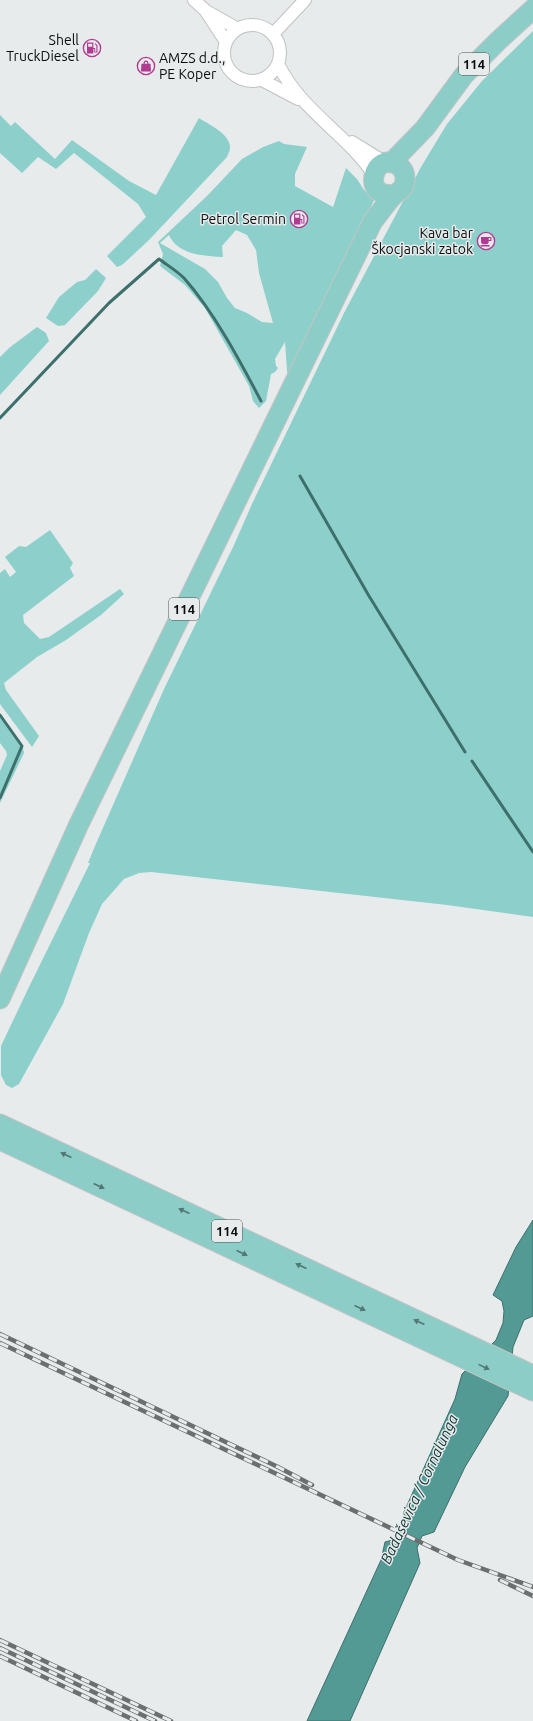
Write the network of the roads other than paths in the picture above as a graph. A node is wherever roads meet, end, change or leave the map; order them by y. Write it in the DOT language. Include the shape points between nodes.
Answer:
graph roads {
  1 [pos="194,0"];
  2 [pos="305,0"];
  3 [pos="533,9"];
  4 [pos="205,10"];
  5 [pos="238,29"];
  6 [pos="272,34"];
  7 [pos="226,42"];
  8 [pos="278,64"];
  9 [pos="262,80"];
  10 [pos="304,103"];
  11 [pos="334,131"];
  12 [pos="386,173"];
  13 [pos="373,221"];
  14 [pos="0,998"];
  15 [pos="0,1124"];
  16 [pos="0,1140"];
  17 [pos="452,1344"];
  18 [pos="528,1381"];
  1 -- 4 [label="street"];
  2 -- 6 [label="street"];
  3 -- 12 [label="main road, 114" via="464,74 425,128"];
  4 -- 5 [label="street"];
  4 -- 7 [label="street"];
  5 -- 6 [label="street" via="256,26"];
  5 -- 7 [label="street"];
  6 -- 8 [label="street" via="280,48"];
  7 -- 9 [label="street" via="225,61 231,72 242,80"];
  8 -- 9 [label="street" via="272,74"];
  8 -- 10 [label="street"];
  9 -- 10 [label="street"];
  10 -- 11 [label="street"];
  11 -- 12 [label="street"];
  11 -- 12 [label="street" via="362,160"];
  12 -- 13 [label="main road, 114"];
  12 -- 13 [label="main road, 114" via="384,194 395,194"];
  13 -- 14 [label="main road, 114" via="79,824"];
  17 -- 15 [label="main road, 114, one-way"];
  16 -- 17 [label="main road, 114, one-way"];
  17 -- 18 [label="main road, 114"];
}
